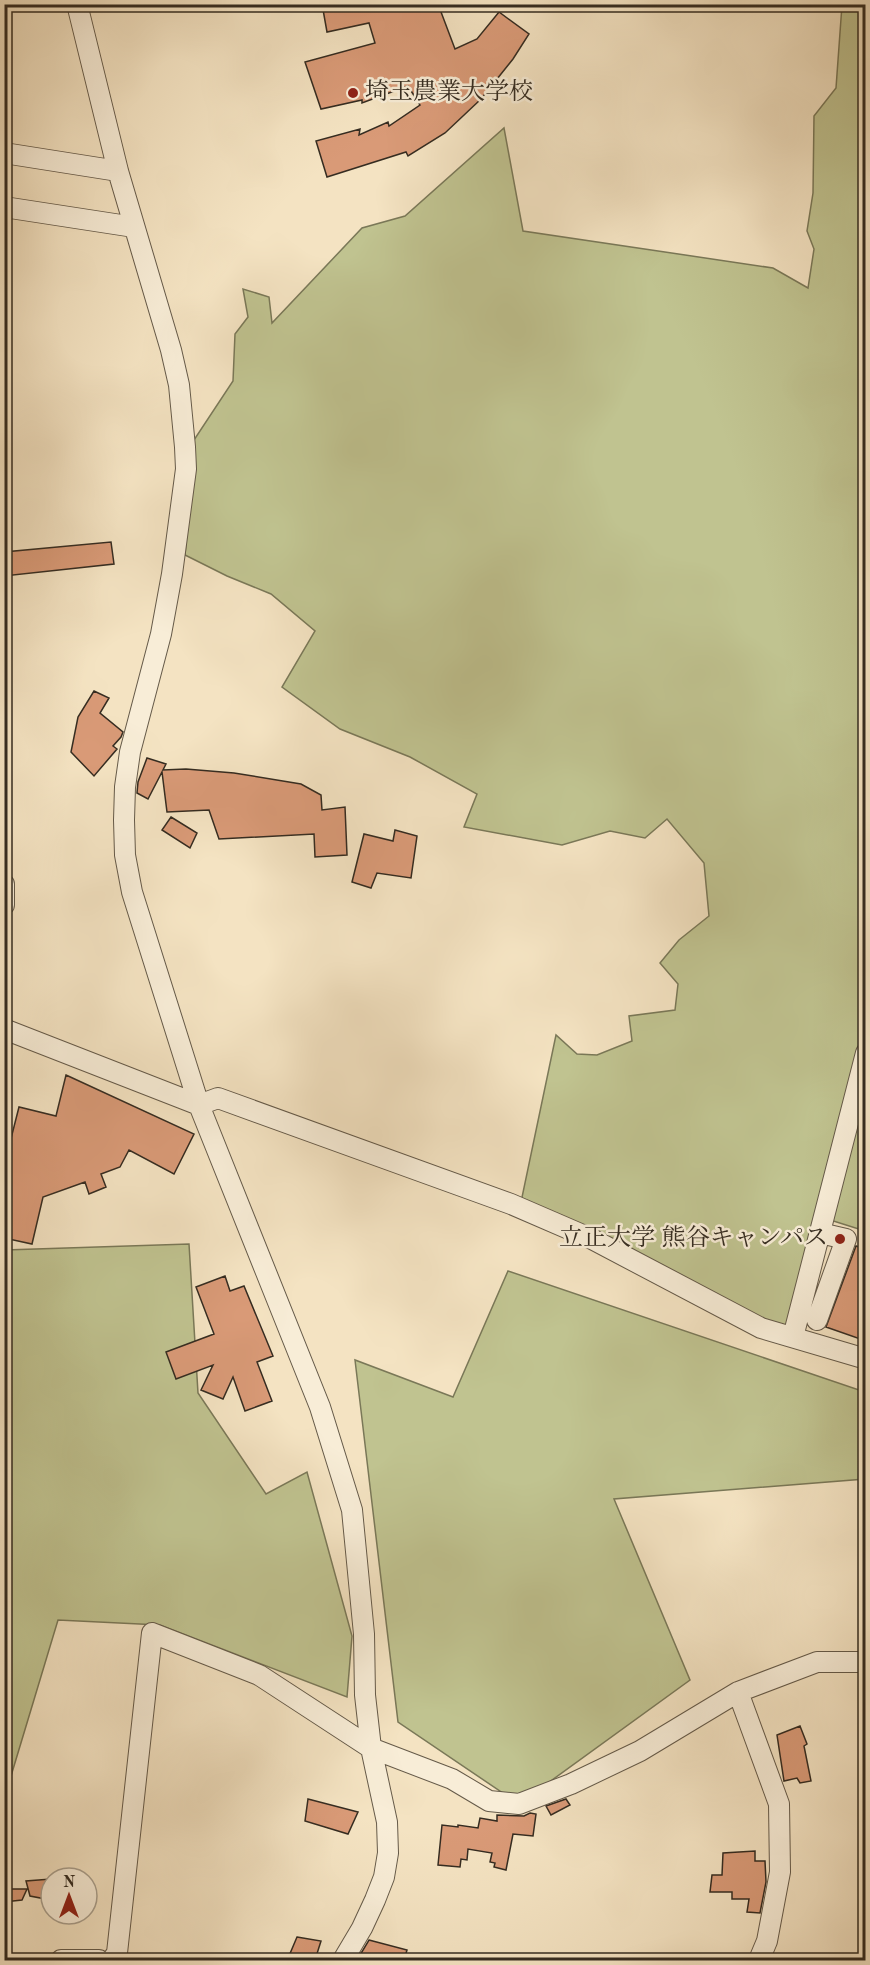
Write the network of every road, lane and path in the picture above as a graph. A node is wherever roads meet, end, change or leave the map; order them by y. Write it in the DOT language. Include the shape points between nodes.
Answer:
graph roads {
  1 [pos="77,4"];
  2 [pos="4,153"];
  3 [pos="118,171"];
  4 [pos="4,207"];
  5 [pos="134,227"];
  6 [pos="4,884"];
  7 [pos="4,905"];
  8 [pos="4,1029"];
  9 [pos="866,1053"];
  10 [pos="199,1105"];
  11 [pos="820,1233"];
  12 [pos="817,1320"];
  13 [pos="793,1337"];
  14 [pos="866,1359"];
  15 [pos="866,1662"];
  16 [pos="738,1692"];
  17 [pos="371,1748"];
  18 [pos="61,1960"];
  19 [pos="99,1960"];
  20 [pos="112,1960"];
  21 [pos="343,1960"];
  22 [pos="759,1960"];
  1 -- 3 [label="street"];
  2 -- 3 [label="street"];
  3 -- 5 [label="street"];
  4 -- 5 [label="street"];
  5 -- 10 [label="street" via="179,385 186,469 161,634 129,752 125,855 132,892"];
  6 -- 7 [label="street"];
  8 -- 10 [label="street"];
  9 -- 11 [label="street"];
  10 -- 13 [label="street" via="218,1098 511,1204 592,1239 761,1328"];
  10 -- 17 [label="street" via="320,1407 352,1510"];
  11 -- 12 [label="street" via="846,1239"];
  11 -- 13 [label="street"];
  13 -- 14 [label="street"];
  15 -- 16 [label="street" via="817,1662"];
  16 -- 17 [label="street" via="640,1751 519,1804 489,1801 452,1779"];
  16 -- 22 [label="street" via="779,1804 780,1872 767,1941"];
  17 -- 20 [label="street" via="259,1675 152,1633 117,1953"];
  17 -- 21 [label="street" via="387,1822 388,1853 375,1900"];
  18 -- 19 [label="street"];
}
